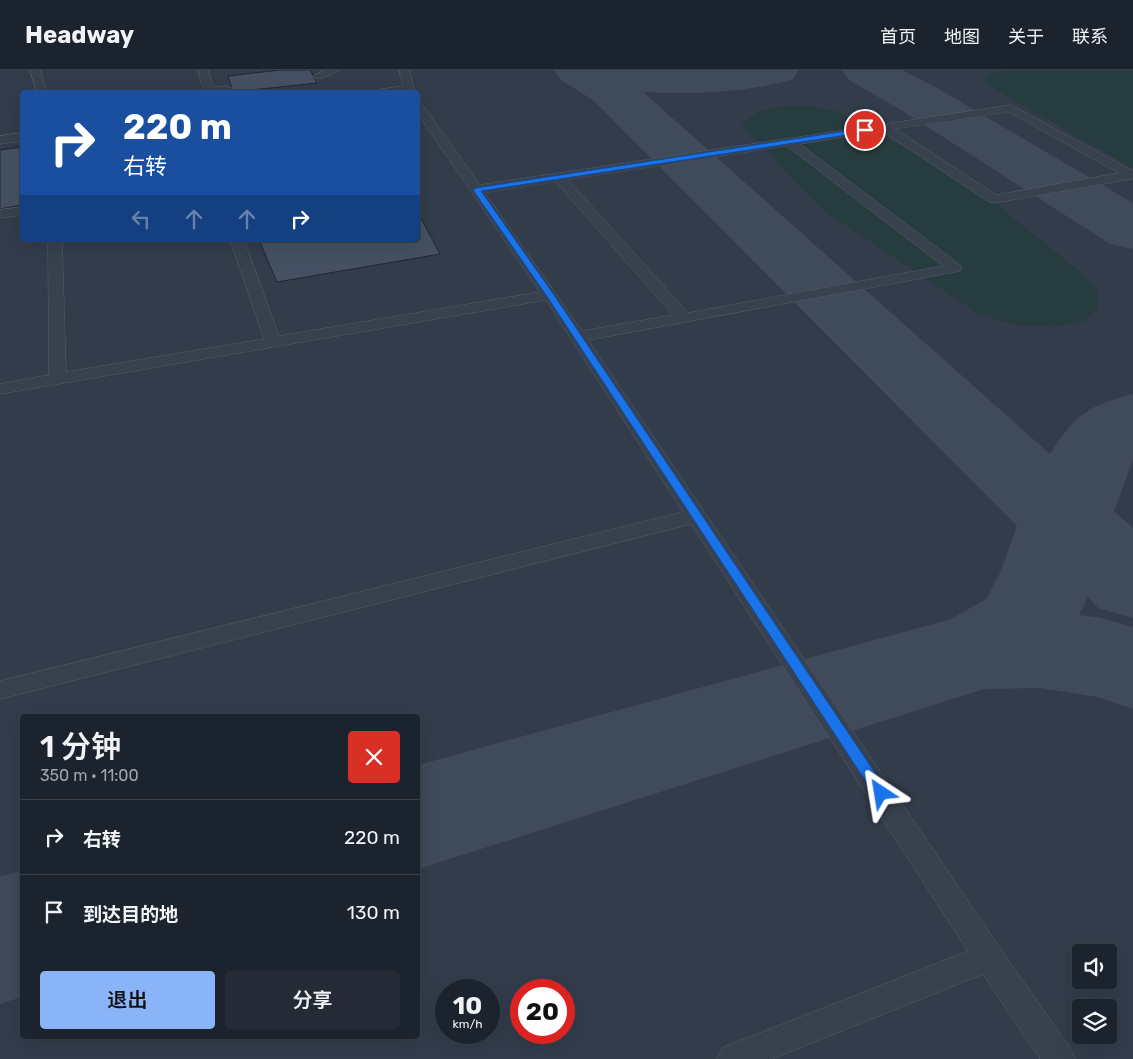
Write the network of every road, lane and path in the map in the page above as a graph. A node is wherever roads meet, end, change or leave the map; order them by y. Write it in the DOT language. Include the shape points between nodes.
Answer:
graph roads {
  1 [pos="35,70"];
  2 [pos="204,70"];
  3 [pos="334,70"];
  4 [pos="404,70"];
  5 [pos="319,76"];
  6 [pos="226,89"];
  7 [pos="41,90"];
  8 [pos="205,90"];
  9 [pos="219,90"];
  10 [pos="410,90"];
  11 [pos="420,108"];
  12 [pos="884,128"];
  13 [pos="20,137"];
  14 [pos="0,140"];
  15 [pos="790,142"];
  16 [pos="559,177"];
  17 [pos="476,190"];
  18 [pos="20,211"];
  19 [pos="0,214"];
  20 [pos="55,242"];
  21 [pos="238,242"];
  22 [pos="550,295"];
  23 [pos="684,318"];
  24 [pos="577,337"];
  25 [pos="273,342"];
  26 [pos="58,379"];
  27 [pos="0,389"];
  28 [pos="698,515"];
  29 [pos="0,690"];
  30 [pos="988,957"];
  31 [pos="733,1059"];
  32 [pos="1059,1059"];
  1 -- 7 [label="lane"];
  2 -- 8 [label="lane"];
  3 -- 5 [label="lane"];
  4 -- 10 [label="lane"];
  6 -- 9 [label="lane"];
  11 -- 17 [label="lane"];
  12 -- 12 [label="lane" via="1011,108 1131,175 994,199"];
  12 -- 15 [label="lane"];
  13 -- 14 [label="lane"];
  15 -- 16 [label="lane"];
  15 -- 23 [label="lane" via="955,268"];
  16 -- 17 [label="lane"];
  16 -- 23 [label="lane"];
  17 -- 22 [label="lane"];
  18 -- 19 [label="lane"];
  20 -- 26 [label="lane"];
  21 -- 25 [label="lane"];
  22 -- 24 [label="lane"];
  22 -- 25 [label="lane"];
  23 -- 24 [label="lane"];
  24 -- 28 [label="lane"];
  25 -- 26 [label="lane"];
  26 -- 27 [label="lane"];
  28 -- 29 [label="lane"];
  28 -- 30 [label="lane"];
  30 -- 31 [label="lane"];
  30 -- 32 [label="lane"];
}
